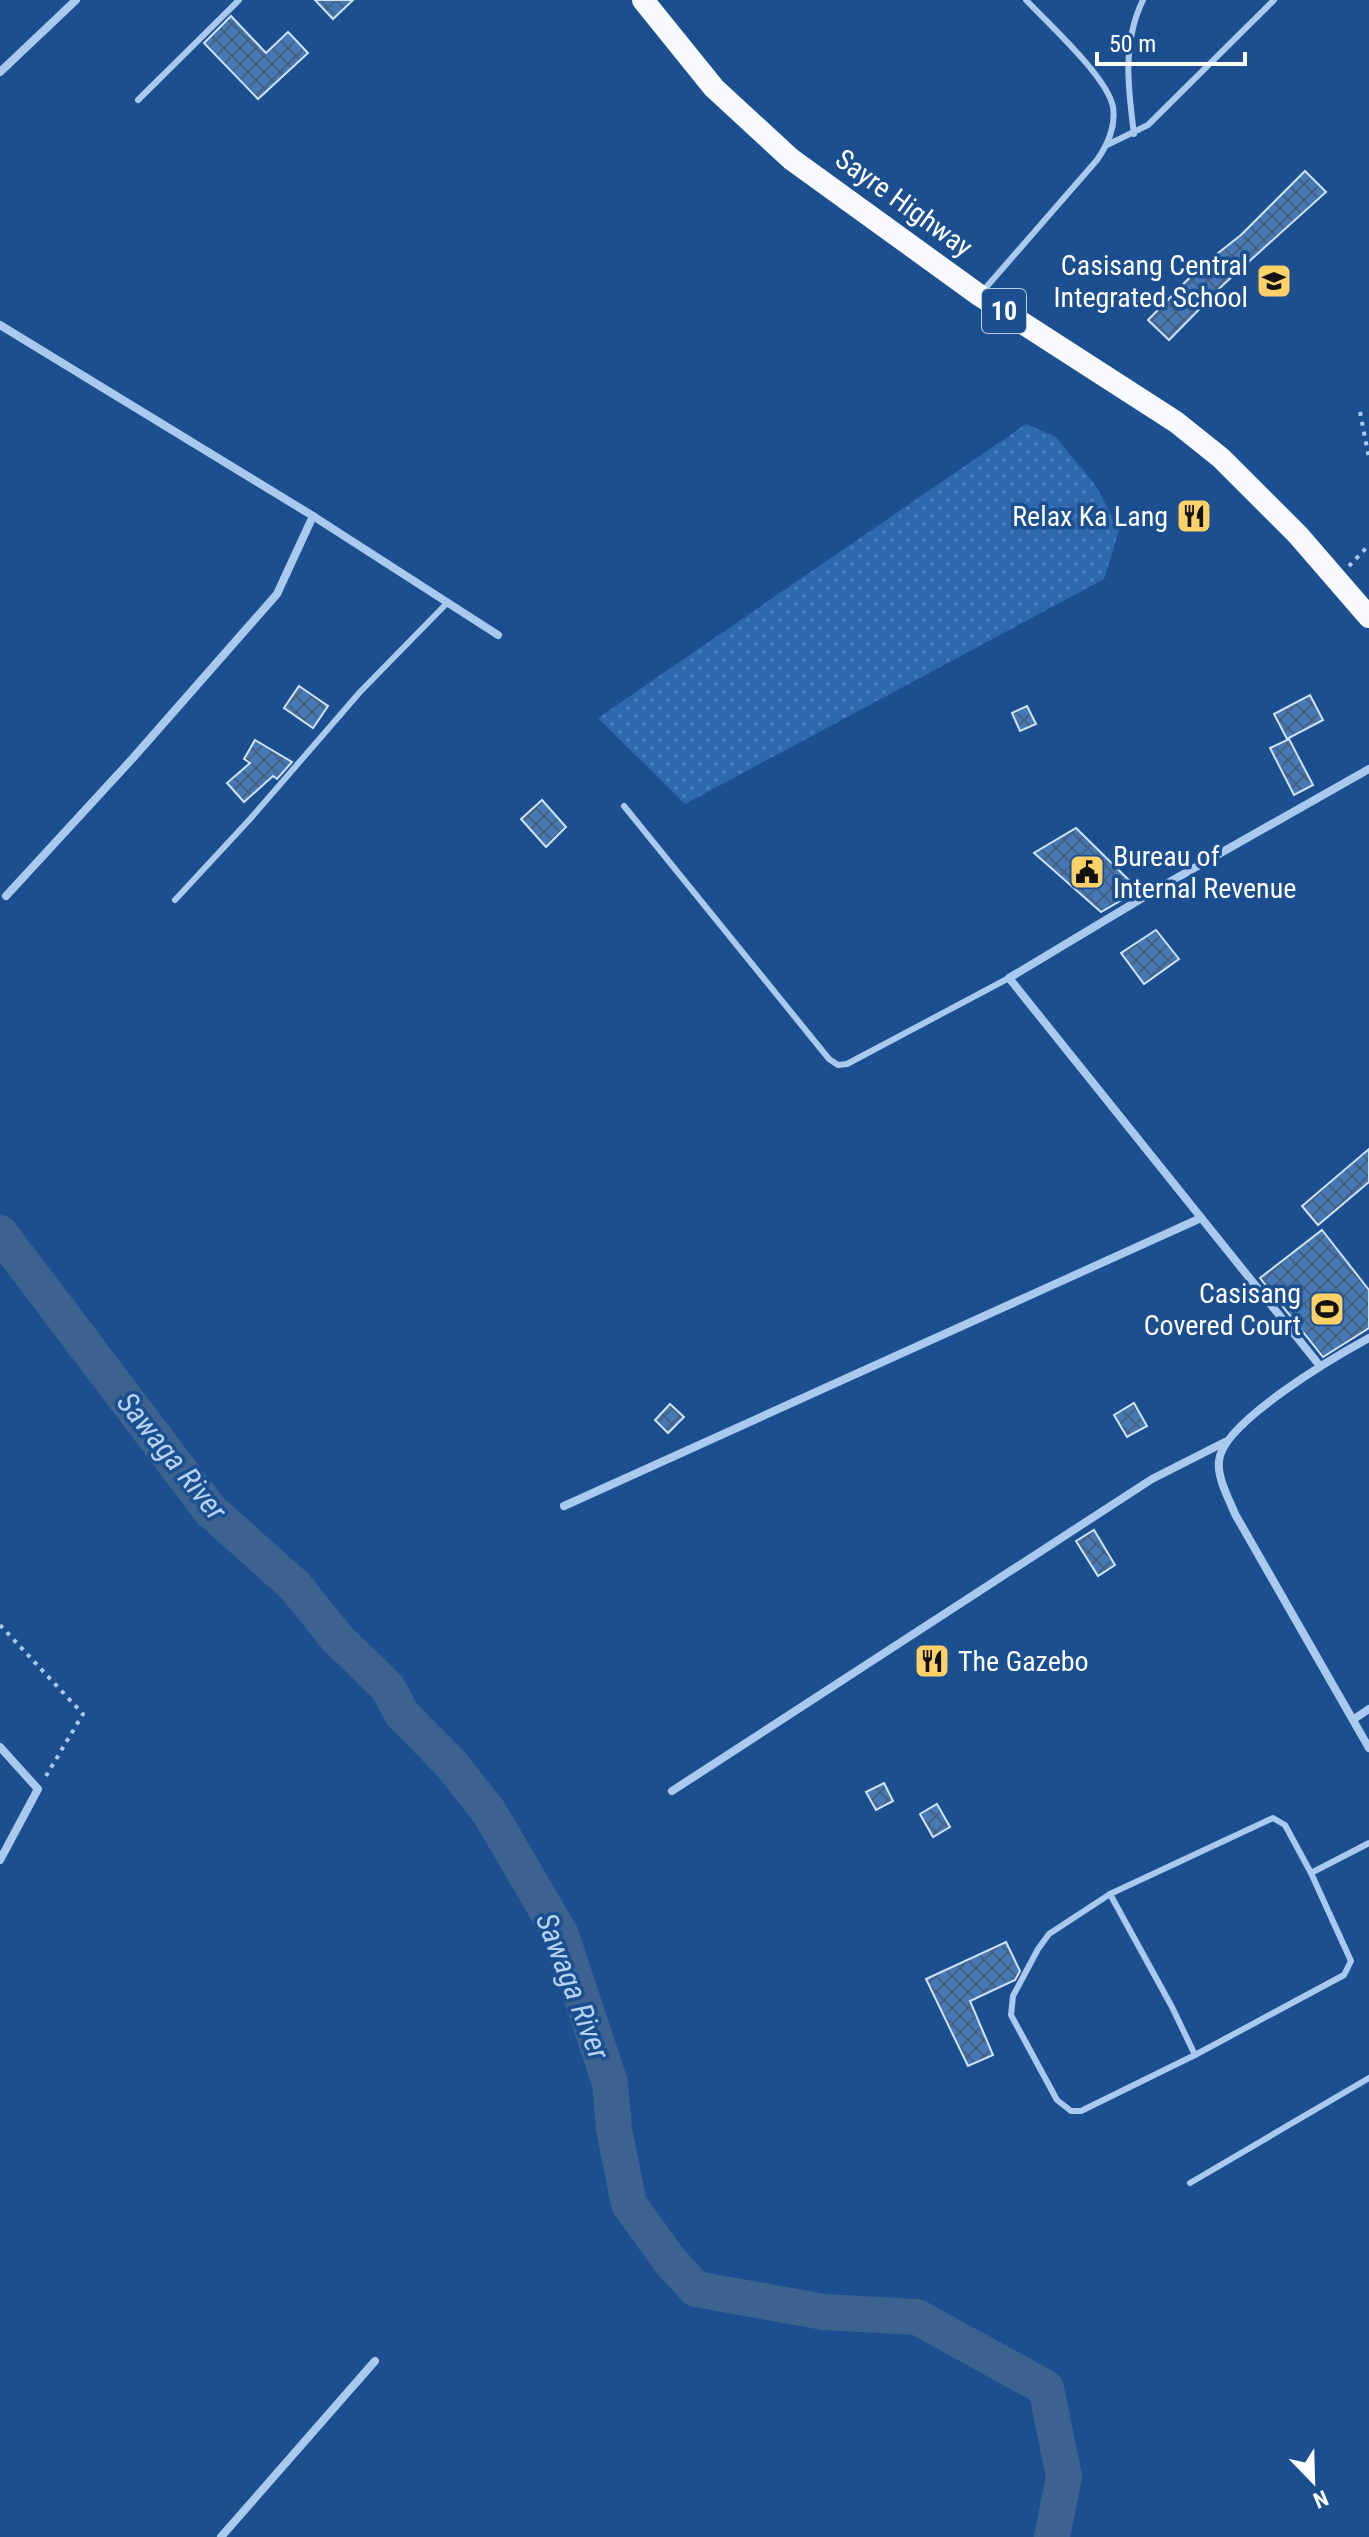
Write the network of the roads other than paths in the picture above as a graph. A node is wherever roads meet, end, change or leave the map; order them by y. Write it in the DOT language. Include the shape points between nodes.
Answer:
graph roads {
  1 [pos="76,0"];
  2 [pos="239,0"];
  3 [pos="643,0"];
  4 [pos="1026,0"];
  5 [pos="1143,0"];
  6 [pos="1274,0"];
  7 [pos="0,72"];
  8 [pos="138,100"];
  9 [pos="1134,134"];
  10 [pos="1107,145"];
  11 [pos="979,295"];
  12 [pos="0,325"];
  13 [pos="313,516"];
  14 [pos="448,602"];
  15 [pos="1369,617"];
  16 [pos="498,635"];
  17 [pos="1369,769"];
  18 [pos="624,806"];
  19 [pos="6,896"];
  20 [pos="175,900"];
  21 [pos="1009,978"];
  22 [pos="1201,1218"];
  23 [pos="1369,1338"];
  24 [pos="1320,1366"];
  25 [pos="1225,1442"];
  26 [pos="564,1506"];
  27 [pos="1369,1709"];
  28 [pos="1354,1719"];
  29 [pos="0,1747"];
  30 [pos="1369,1748"];
  31 [pos="672,1791"];
  32 [pos="1369,1843"];
  33 [pos="0,1860"];
  34 [pos="1311,1873"];
  35 [pos="1110,1894"];
  36 [pos="1195,2055"];
  37 [pos="1369,2078"];
  38 [pos="1190,2183"];
  39 [pos="375,2361"];
  40 [pos="221,2537"];
  1 -- 7 [label="street"];
  2 -- 8 [label="lane"];
  3 -- 11 [label="highway, Sayre Highway / 10" via="693,65 750,124"];
  4 -- 10 [label="lane" via="1106,88 1113,116"];
  5 -- 9 [label="lane" via="1127,58"];
  6 -- 9 [label="lane"];
  9 -- 10 [label="lane"];
  10 -- 11 [label="lane"];
  11 -- 15 [label="highway, Sayre Highway / 10" via="1176,422 1221,458"];
  12 -- 13 [label="street"];
  13 -- 14 [label="street"];
  13 -- 19 [label="street" via="277,594"];
  14 -- 16 [label="street"];
  14 -- 20 [label="lane" via="360,692"];
  17 -- 21 [label="street"];
  18 -- 21 [label="lane" via="838,1065"];
  21 -- 22 [label="street"];
  22 -- 24 [label="street"];
  22 -- 26 [label="street"];
  23 -- 24 [label="street"];
  24 -- 25 [label="street"];
  25 -- 28 [label="street" via="1218,1462 1235,1514"];
  25 -- 31 [label="street" via="1152,1479"];
  27 -- 28 [label="street"];
  28 -- 30 [label="street"];
  29 -- 33 [label="street" via="38,1789"];
  32 -- 34 [label="lane"];
  34 -- 35 [label="lane" via="1285,1825 1273,1818"];
  34 -- 36 [label="lane" via="1351,1961 1349,1968"];
  35 -- 36 [label="lane"];
  35 -- 36 [label="lane" via="1049,1934 1013,1996 1011,2015 1057,2100 1071,2111 1081,2111"];
  37 -- 38 [label="lane"];
  39 -- 40 [label="street"];
}
